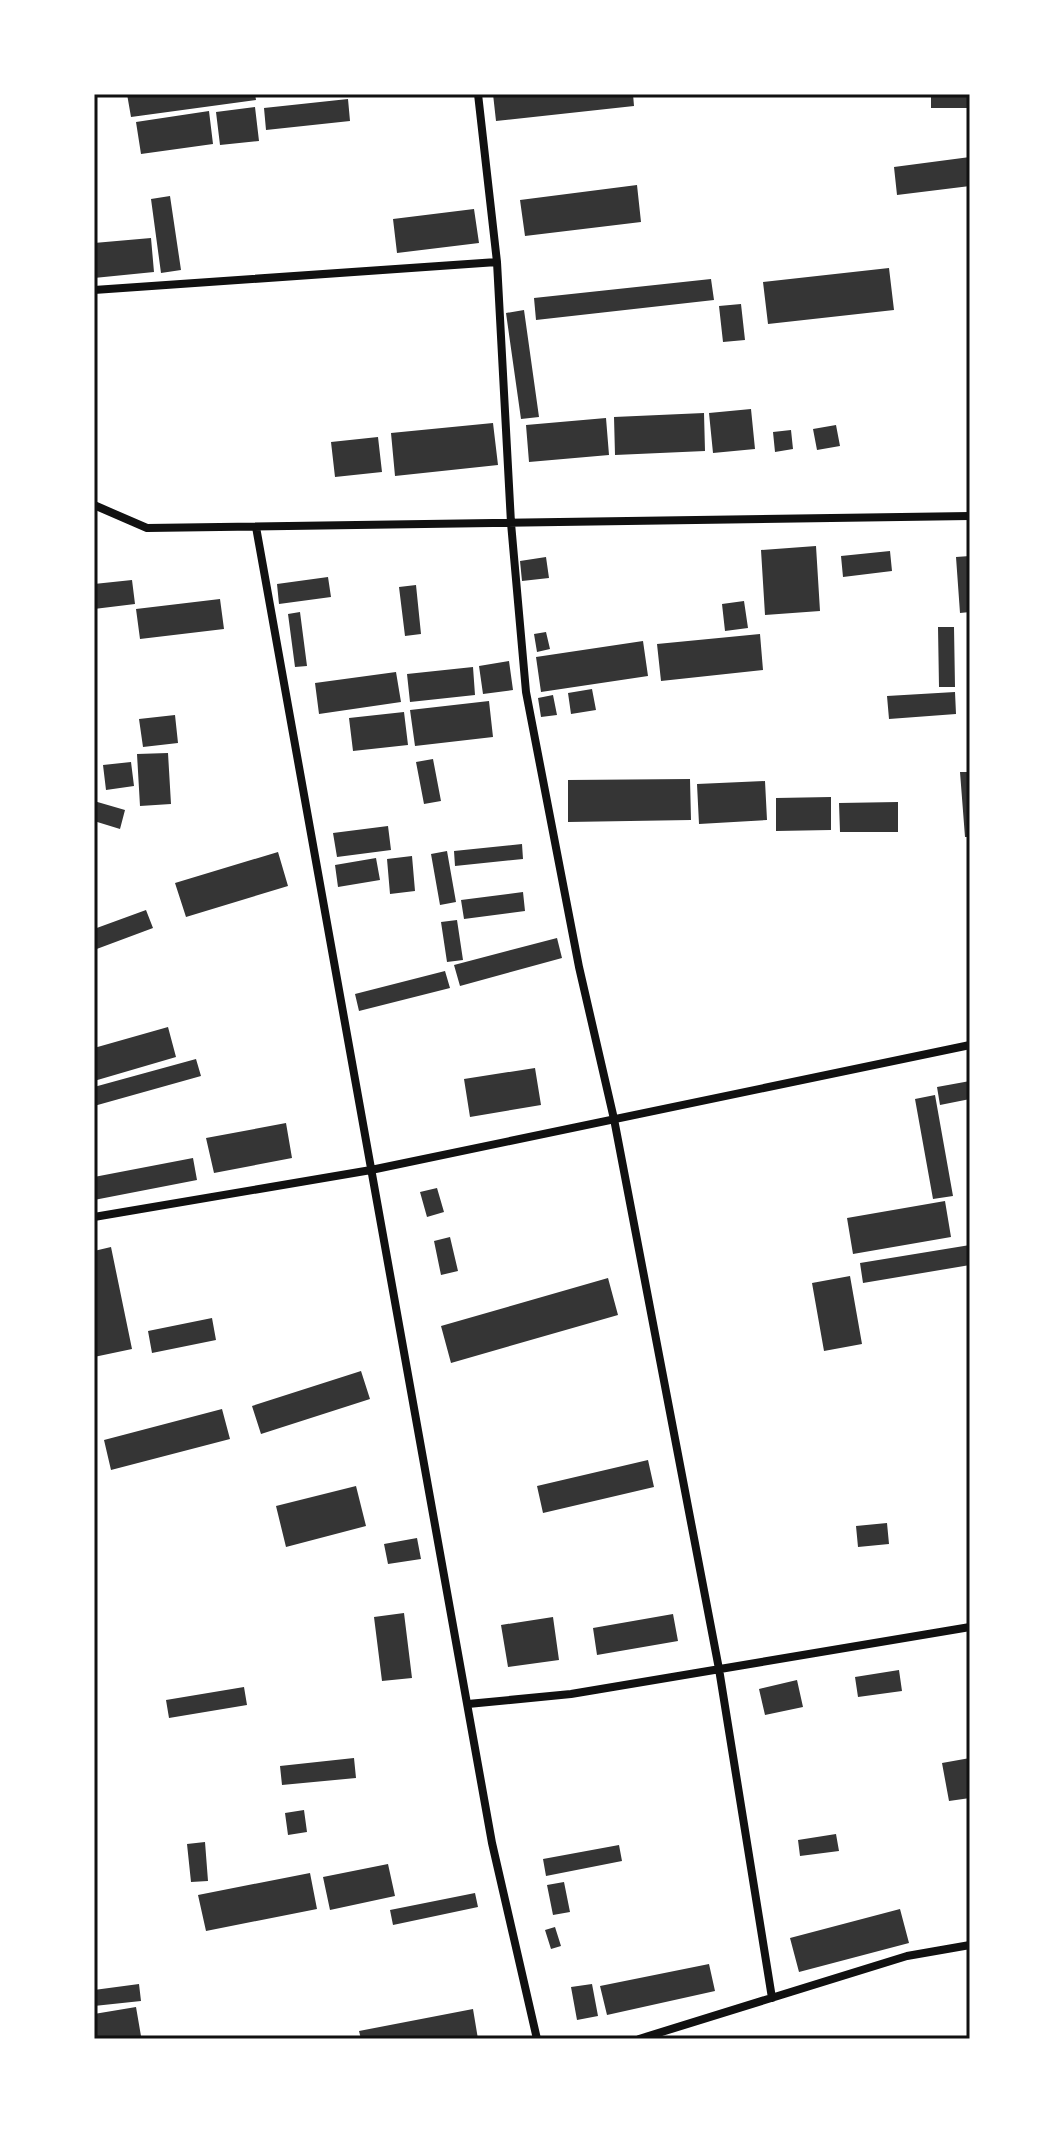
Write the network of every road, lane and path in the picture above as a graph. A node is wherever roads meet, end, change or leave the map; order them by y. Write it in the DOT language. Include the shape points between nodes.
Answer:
graph roads {
  1 [pos="478,94"];
  2 [pos="497,262"];
  3 [pos="94,290"];
  4 [pos="94,505"];
  5 [pos="970,516"];
  6 [pos="511,523"];
  7 [pos="256,527"];
  8 [pos="970,1045"];
  9 [pos="614,1119"];
  10 [pos="371,1170"];
  11 [pos="94,1217"];
  12 [pos="970,1627"];
  13 [pos="719,1669"];
  14 [pos="468,1704"];
  15 [pos="970,1945"];
  16 [pos="772,1998"];
  17 [pos="537,2039"];
  18 [pos="639,2039"];
  1 -- 2 [label="street"];
  2 -- 3 [label="street"];
  2 -- 6 [label="street"];
  4 -- 7 [label="street" via="147,528"];
  5 -- 6 [label="street"];
  6 -- 7 [label="street"];
  6 -- 9 [label="street" via="526,692"];
  7 -- 10 [label="street"];
  8 -- 9 [label="street"];
  9 -- 10 [label="street"];
  9 -- 13 [label="street"];
  10 -- 11 [label="street"];
  10 -- 14 [label="street"];
  12 -- 13 [label="street"];
  13 -- 14 [label="street" via="571,1694"];
  13 -- 16 [label="street"];
  14 -- 17 [label="street" via="492,1843"];
  15 -- 16 [label="street" via="907,1956"];
  16 -- 18 [label="street"];
}
